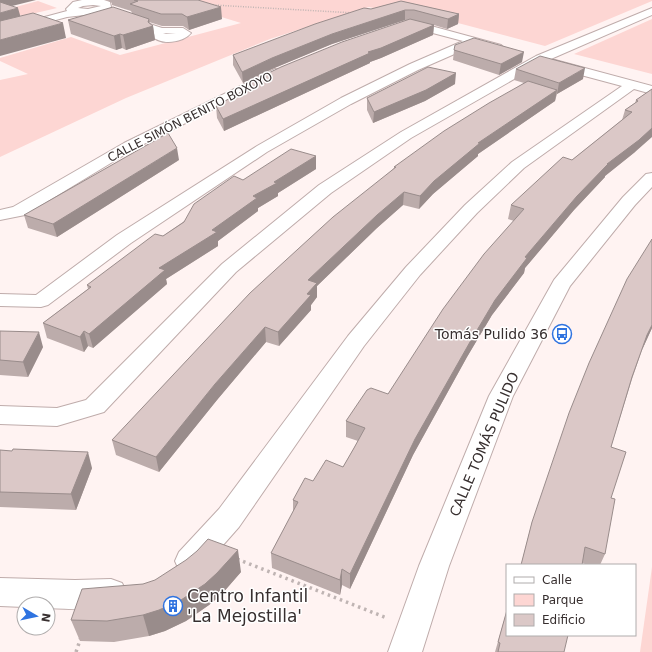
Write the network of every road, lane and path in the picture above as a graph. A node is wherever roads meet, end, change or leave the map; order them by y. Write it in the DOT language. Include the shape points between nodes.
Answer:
graph roads {
  1 [pos="115,0"];
  2 [pos="76,5"];
  3 [pos="213,5"];
  4 [pos="101,7"];
  5 [pos="652,11"];
  6 [pos="359,14"];
  7 [pos="395,28"];
  8 [pos="0,29"];
  9 [pos="161,31"];
  10 [pos="0,32"];
  11 [pos="474,41"];
  12 [pos="510,51"];
  13 [pos="532,57"];
  14 [pos="290,67"];
  15 [pos="642,88"];
  16 [pos="652,178"];
  17 [pos="0,215"];
  18 [pos="0,300"];
  19 [pos="0,415"];
  20 [pos="204,546"];
  21 [pos="172,574"];
  22 [pos="133,591"];
  23 [pos="0,592"];
  24 [pos="413,629"];
  25 [pos="405,652"];
  1 -- 4 [label="street"];
  2 -- 4 [label="street"];
  2 -- 8 [label="street" via="64,12"];
  2 -- 10 [label="street" via="66,14"];
  3 -- 6 [label="path"];
  4 -- 9 [label="street"];
  5 -- 13 [label="street"];
  7 -- 11 [label="street" via="409,23"];
  11 -- 12 [label="street"];
  11 -- 18 [label="street" via="346,101 262,149 124,239 41,301"];
  13 -- 15 [label="street"];
  13 -- 19 [label="street" via="325,189 229,268 95,406 57,417"];
  14 -- 17 [label="street, CALLE SIMÓN BENITO BOXOYO" via="129,146 19,211"];
  15 -- 20 [label="street" via="518,165 471,209 412,272 356,341 229,518"];
  16 -- 24 [label="street, CALLE TOMÁS PULIDO" via="629,201 561,284 505,389 434,566"];
  20 -- 21 [label="street" via="189,562"];
  20 -- 24 [label="path"];
  22 -- 23 [label="street" via="75,595"];
  24 -- 25 [label="street, CALLE TOMÁS PULIDO"];
}
